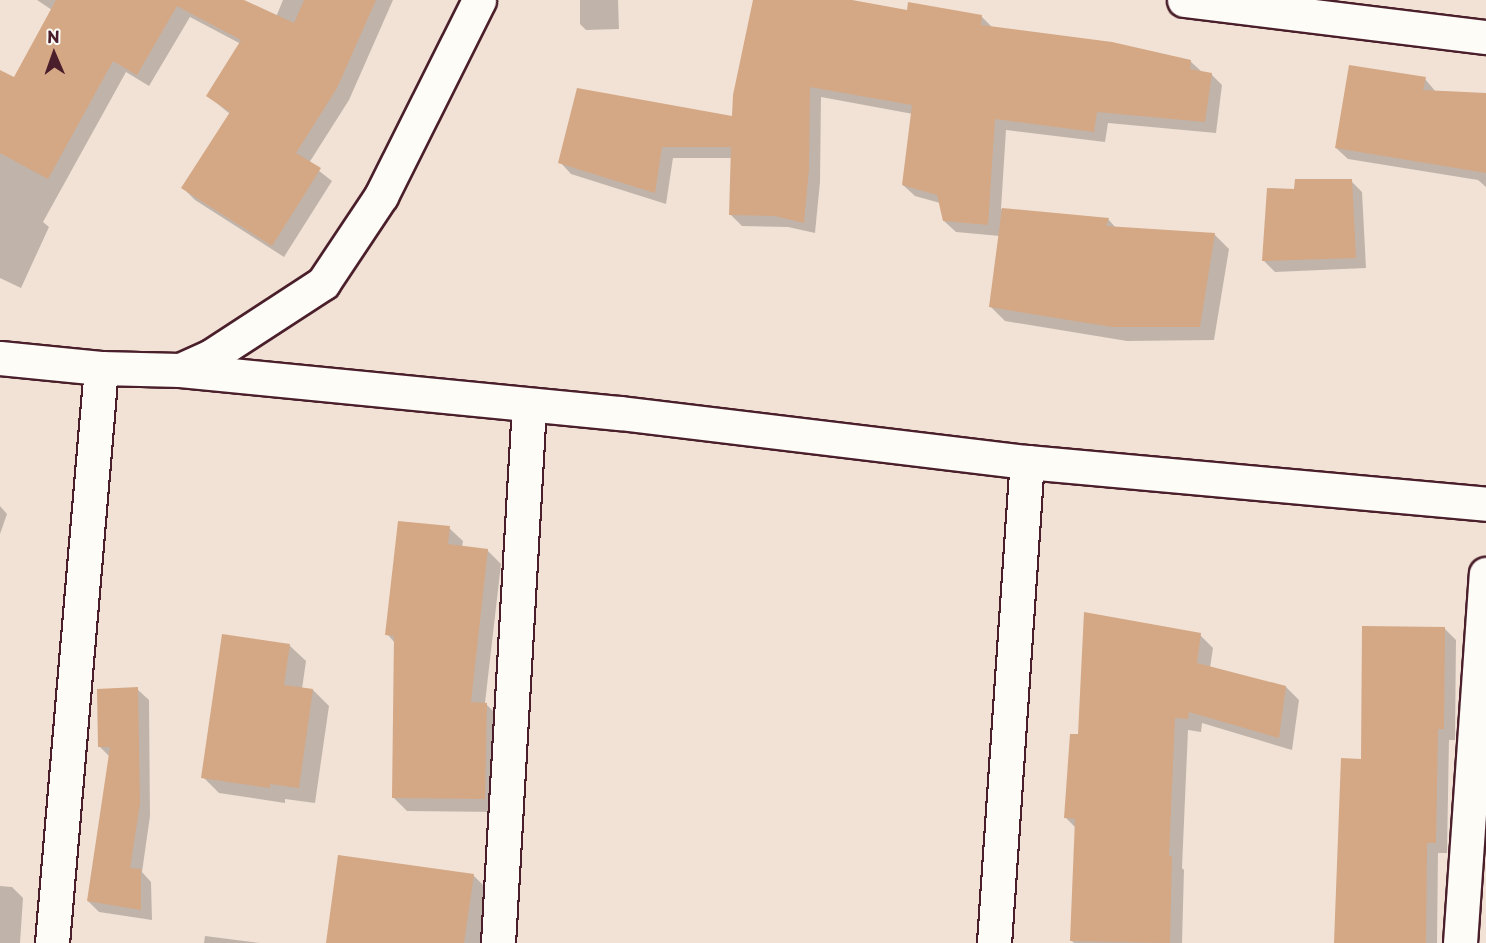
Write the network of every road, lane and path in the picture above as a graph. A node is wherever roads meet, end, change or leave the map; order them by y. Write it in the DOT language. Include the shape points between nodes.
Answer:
graph roads {
  1 [pos="479,0"];
  2 [pos="1184,0"];
  3 [pos="1486,37"];
  4 [pos="0,358"];
  5 [pos="101,368"];
  6 [pos="180,370"];
  7 [pos="530,405"];
  8 [pos="1027,462"];
  9 [pos="1486,504"];
  10 [pos="1486,574"];
  11 [pos="52,943"];
  12 [pos="498,943"];
  13 [pos="994,943"];
  14 [pos="1460,943"];
  1 -- 6 [label="street" via="381,196 323,283 211,356"];
  2 -- 3 [label="street"];
  4 -- 5 [label="street"];
  5 -- 6 [label="street"];
  5 -- 11 [label="street"];
  6 -- 7 [label="street"];
  7 -- 8 [label="street"];
  7 -- 12 [label="street"];
  8 -- 9 [label="street"];
  8 -- 13 [label="street"];
  10 -- 14 [label="street"];
}
